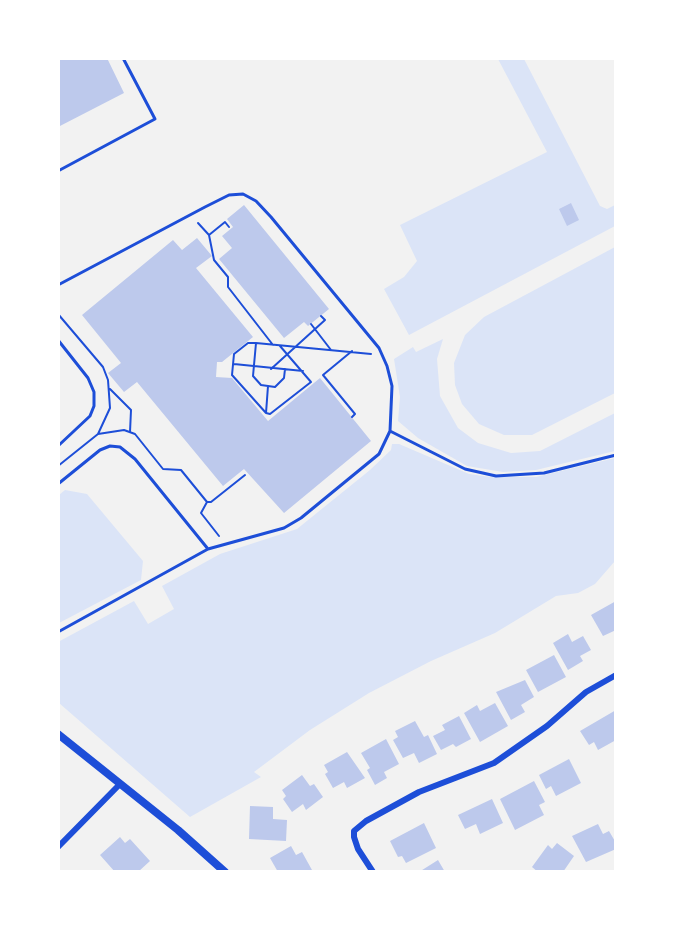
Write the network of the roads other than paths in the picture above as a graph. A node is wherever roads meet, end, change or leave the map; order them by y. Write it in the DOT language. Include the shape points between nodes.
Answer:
graph roads {
  1 [pos="123,58"];
  2 [pos="58,171"];
  3 [pos="58,285"];
  4 [pos="58,340"];
  5 [pos="390,431"];
  6 [pos="58,446"];
  7 [pos="615,455"];
  8 [pos="58,484"];
  9 [pos="208,549"];
  10 [pos="58,632"];
  11 [pos="615,675"];
  12 [pos="58,734"];
  13 [pos="120,784"];
  14 [pos="58,848"];
  15 [pos="225,872"];
  16 [pos="373,872"];
  1 -- 2 [label="lane" via="155,119"];
  3 -- 5 [label="lane" via="229,195 243,194 272,217 379,348 392,386"];
  4 -- 6 [label="lane" via="88,378 94,406 90,416"];
  5 -- 7 [label="lane" via="465,469 496,476 544,473"];
  5 -- 9 [label="lane" via="379,454 301,518 284,528"];
  8 -- 9 [label="lane" via="100,450 120,447 135,459"];
  9 -- 10 [label="lane"];
  11 -- 16 [label="street" via="586,692 547,726 494,763 419,792 378,813 354,831 358,849"];
  12 -- 13 [label="street"];
  13 -- 14 [label="street"];
  13 -- 15 [label="street"];
}
